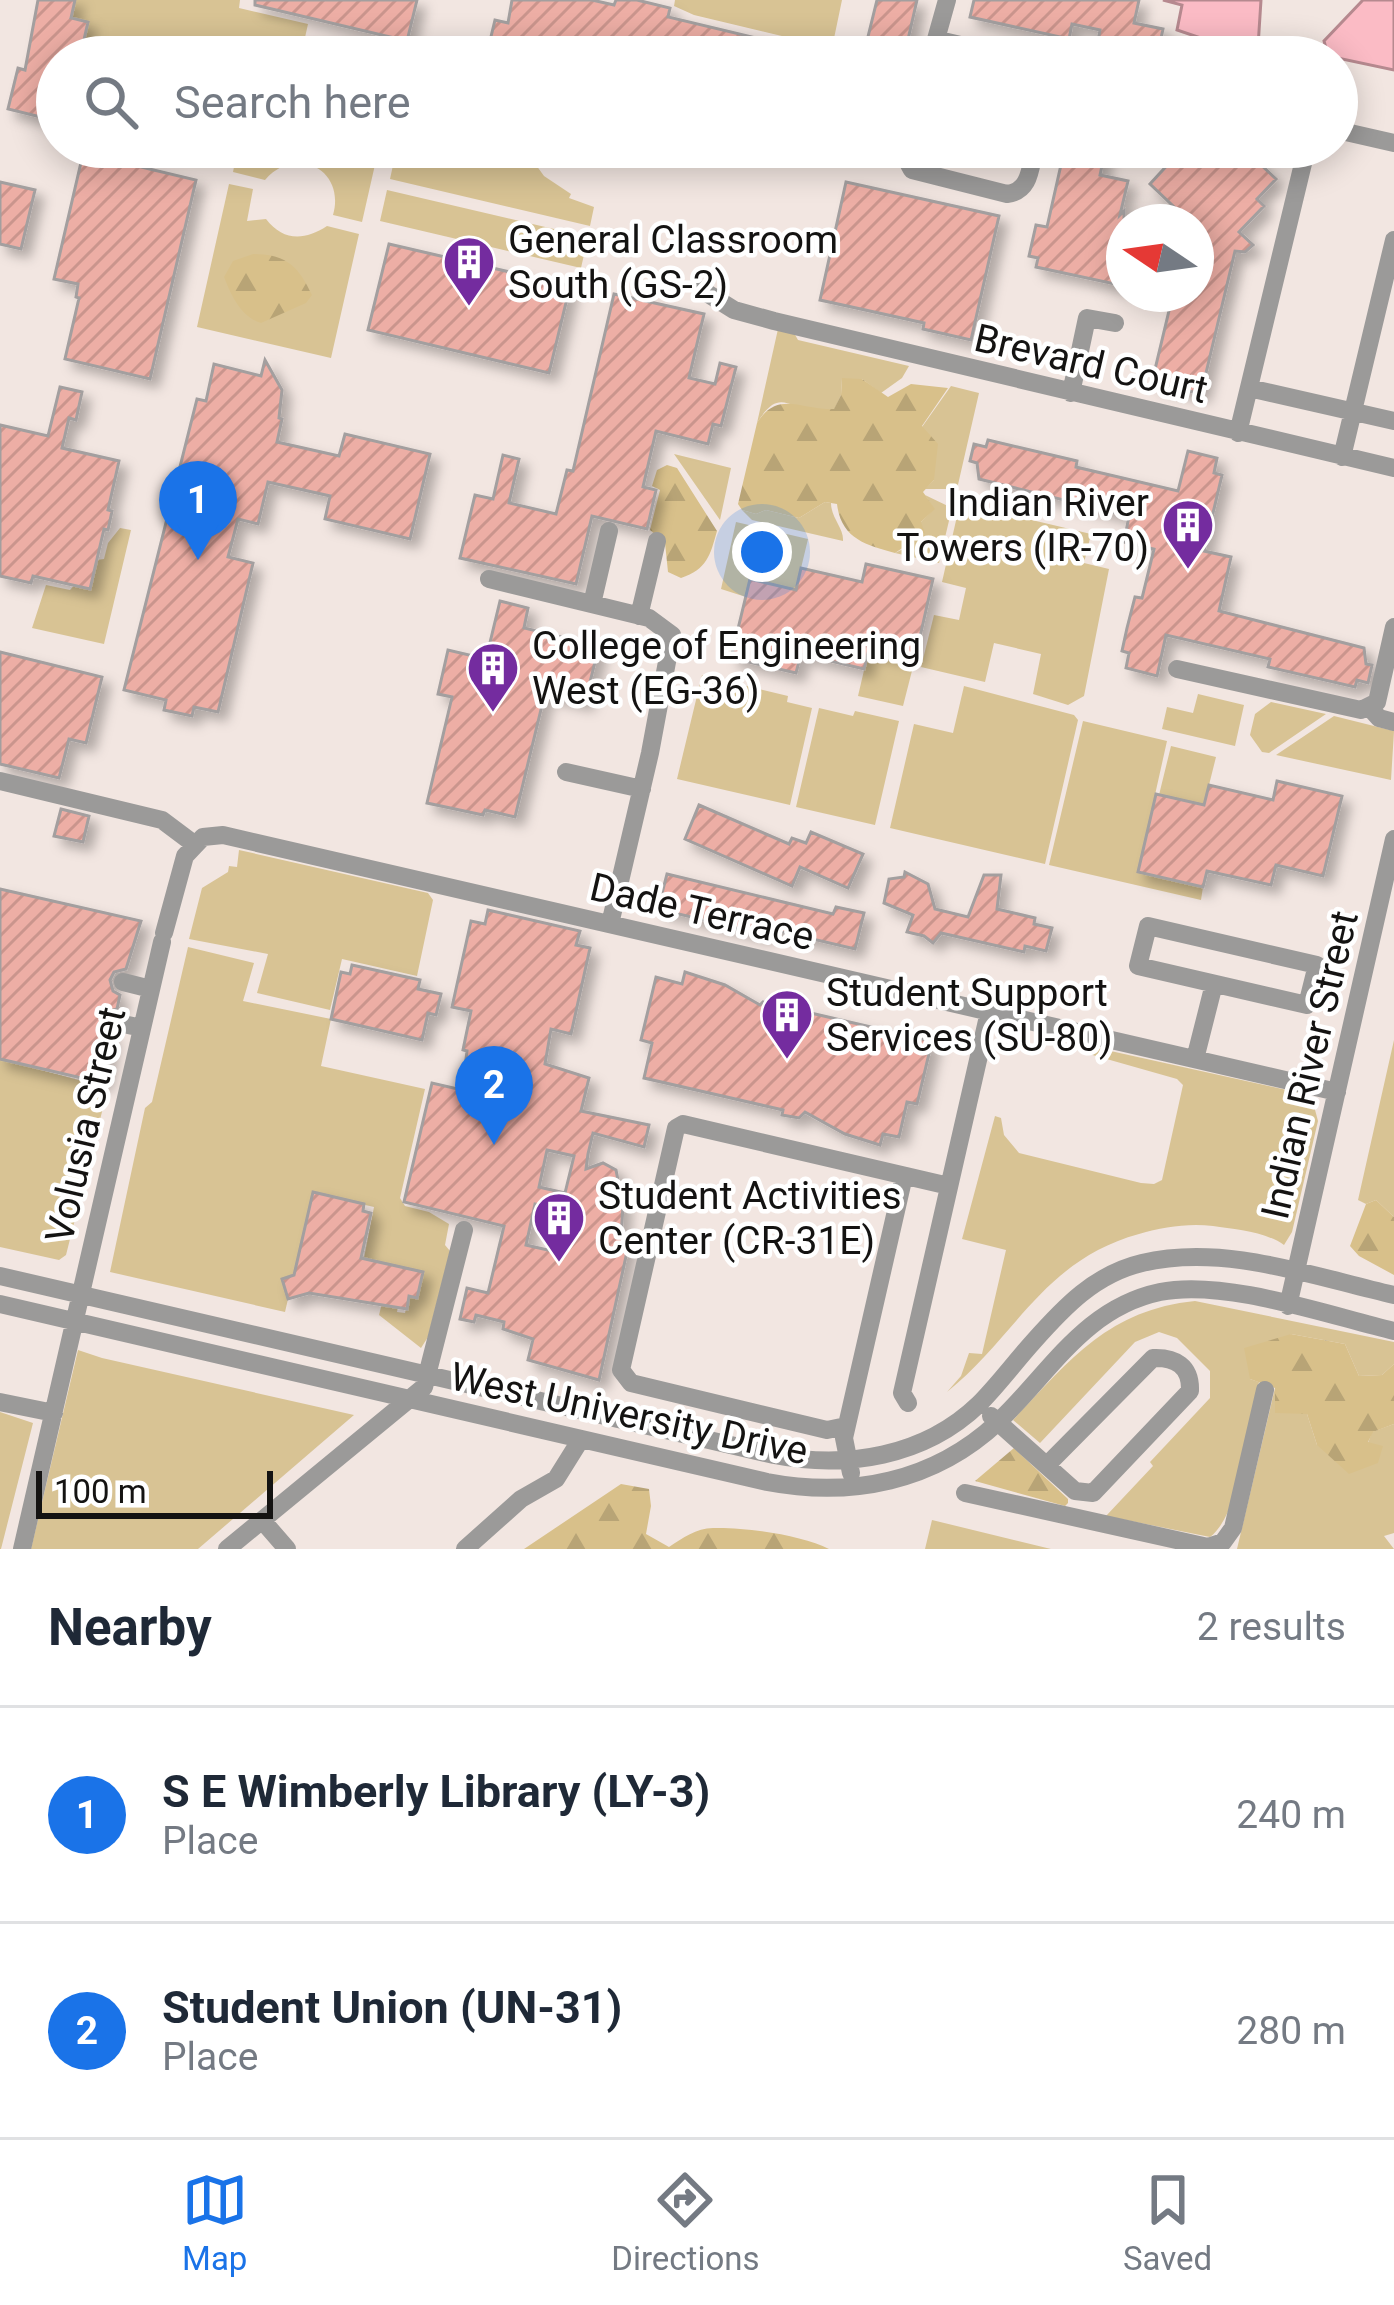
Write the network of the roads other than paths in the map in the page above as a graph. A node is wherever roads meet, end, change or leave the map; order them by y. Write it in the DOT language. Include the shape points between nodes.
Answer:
graph roads {
  1 [pos="947,0"];
  2 [pos="938,36"];
  3 [pos="1358,135"];
  4 [pos="1394,143"];
  5 [pos="911,168"];
  6 [pos="1030,168"];
  7 [pos="1302,168"];
  8 [pos="1394,240"];
  9 [pos="702,290"];
  10 [pos="1115,323"];
  11 [pos="1250,388"];
  12 [pos="1070,393"];
  13 [pos="1352,411"];
  14 [pos="1394,421"];
  15 [pos="1238,433"];
  16 [pos="1342,457"];
  17 [pos="1394,468"];
  18 [pos="609,531"];
  19 [pos="657,541"];
  20 [pos="489,579"];
  21 [pos="592,604"];
  22 [pos="639,616"];
  23 [pos="1394,627"];
  24 [pos="1177,669"];
  25 [pos="1370,708"];
  26 [pos="1394,722"];
  27 [pos="566,772"];
  28 [pos="0,781"];
  29 [pos="642,789"];
  30 [pos="1394,839"];
  31 [pos="194,844"];
  32 [pos="610,924"];
  33 [pos="123,982"];
  34 [pos="1214,984"];
  35 [pos="151,989"];
  36 [pos="988,1012"];
  37 [pos="114,1022"];
  38 [pos="142,1028"];
  39 [pos="1196,1060"];
  40 [pos="1337,1092"];
  41 [pos="904,1175"];
  42 [pos="949,1186"];
  43 [pos="464,1230"];
  44 [pos="1296,1272"];
  45 [pos="0,1276"];
  46 [pos="82,1295"];
  47 [pos="1394,1295"];
  48 [pos="0,1304"];
  49 [pos="1288,1306"];
  50 [pos="75,1322"];
  51 [pos="1394,1330"];
  52 [pos="429,1375"];
  53 [pos="1265,1390"];
  54 [pos="408,1399"];
  55 [pos="0,1402"];
  56 [pos="711,1402"];
  57 [pos="908,1403"];
  58 [pos="559,1405"];
  59 [pos="978,1405"];
  60 [pos="54,1413"];
  61 [pos="998,1422"];
  62 [pos="847,1426"];
  63 [pos="553,1432"];
  64 [pos="702,1438"];
  65 [pos="581,1439"];
  66 [pos="848,1462"];
  67 [pos="1047,1465"];
  68 [pos="722,1472"];
  69 [pos="854,1489"];
  70 [pos="965,1493"];
  71 [pos="1084,1494"];
  72 [pos="262,1520"];
  73 [pos="1090,1521"];
  74 [pos="22,1549"];
  75 [pos="227,1549"];
  76 [pos="287,1549"];
  77 [pos="465,1549"];
  1 -- 2 [label="street"];
  3 -- 4 [label="street"];
  5 -- 6 [label="street" via="1007,194 1026,184"];
  7 -- 11 [label="street"];
  8 -- 13 [label="street"];
  9 -- 12 [label="street, Brevard Court" via="734,310"];
  10 -- 12 [label="street" via="1087,318"];
  11 -- 13 [label="street"];
  11 -- 15 [label="street"];
  12 -- 15 [label="street, Brevard Court"];
  13 -- 14 [label="street"];
  13 -- 16 [label="street"];
  15 -- 16 [label="street, Brevard Court"];
  16 -- 17 [label="street, Brevard Court"];
  18 -- 21 [label="street"];
  19 -- 22 [label="street"];
  20 -- 21 [label="street"];
  21 -- 22 [label="street"];
  22 -- 29 [label="street" via="672,635"];
  23 -- 25 [label="street"];
  24 -- 25 [label="street"];
  25 -- 26 [label="street"];
  27 -- 29 [label="street"];
  28 -- 31 [label="street" via="162,820"];
  29 -- 32 [label="street"];
  30 -- 40 [label="street, Indian River Street"];
  31 -- 32 [label="street, Dade Terrace" via="226,836"];
  31 -- 35 [label="street, Volusia Street"];
  32 -- 36 [label="street, Dade Terrace"];
  33 -- 35 [label="street"];
  34 -- 34 [label="street" via="1307,1005 1317,965 1148,926 1138,966"];
  34 -- 39 [label="street"];
  35 -- 38 [label="street, Volusia Street"];
  36 -- 39 [label="street, Dade Terrace"];
  36 -- 42 [label="street"];
  37 -- 38 [label="street"];
  38 -- 46 [label="street, Volusia Street"];
  39 -- 40 [label="street, Dade Terrace"];
  40 -- 44 [label="street, Indian River Street"];
  41 -- 42 [label="street"];
  41 -- 56 [label="street" via="676,1128 621,1370 631,1383"];
  41 -- 62 [label="street"];
  42 -- 57 [label="street" via="902,1393"];
  43 -- 52 [label="street"];
  44 -- 47 [label="street, West University Drive"];
  44 -- 49 [label="street, Indian River Street"];
  44 -- 59 [label="street, West University Drive" via="1195,1256 1114,1272 1068,1302"];
  45 -- 46 [label="street, West University Drive"];
  46 -- 50 [label="street, Volusia Street"];
  46 -- 52 [label="street, West University Drive"];
  48 -- 50 [label="street, West University Drive"];
  49 -- 51 [label="street, West University Drive"];
  49 -- 61 [label="street, West University Drive" via="1187,1288 1131,1301 1070,1342"];
  50 -- 54 [label="street, West University Drive"];
  50 -- 60 [label="street, Volusia Street"];
  52 -- 54 [label="street"];
  52 -- 58 [label="street, West University Drive"];
  53 -- 73 [label="street" via="1234,1528 1223,1542 1208,1547"];
  54 -- 63 [label="street, West University Drive"];
  54 -- 72 [label="street"];
  55 -- 60 [label="street"];
  56 -- 62 [label="street" via="827,1430"];
  56 -- 64 [label="street"];
  58 -- 63 [label="street"];
  58 -- 64 [label="street, West University Drive"];
  59 -- 61 [label="street"];
  59 -- 66 [label="street, West University Drive" via="902,1450"];
  60 -- 74 [label="street, Volusia Street"];
  61 -- 67 [label="street"];
  61 -- 69 [label="street, West University Drive" via="935,1464"];
  62 -- 66 [label="street"];
  63 -- 65 [label="street, West University Drive"];
  64 -- 66 [label="street, West University Drive"];
  64 -- 68 [label="street" via="704,1455"];
  65 -- 68 [label="street, West University Drive"];
  65 -- 77 [label="street" via="556,1479"];
  66 -- 69 [label="street"];
  67 -- 71 [label="street"];
  67 -- 71 [label="street" via="1153,1358 1181,1364 1190,1390"];
  68 -- 69 [label="street, West University Drive" via="798,1488"];
  70 -- 73 [label="street"];
  71 -- 73 [label="street"];
  72 -- 75 [label="street"];
  72 -- 76 [label="street"];
}
